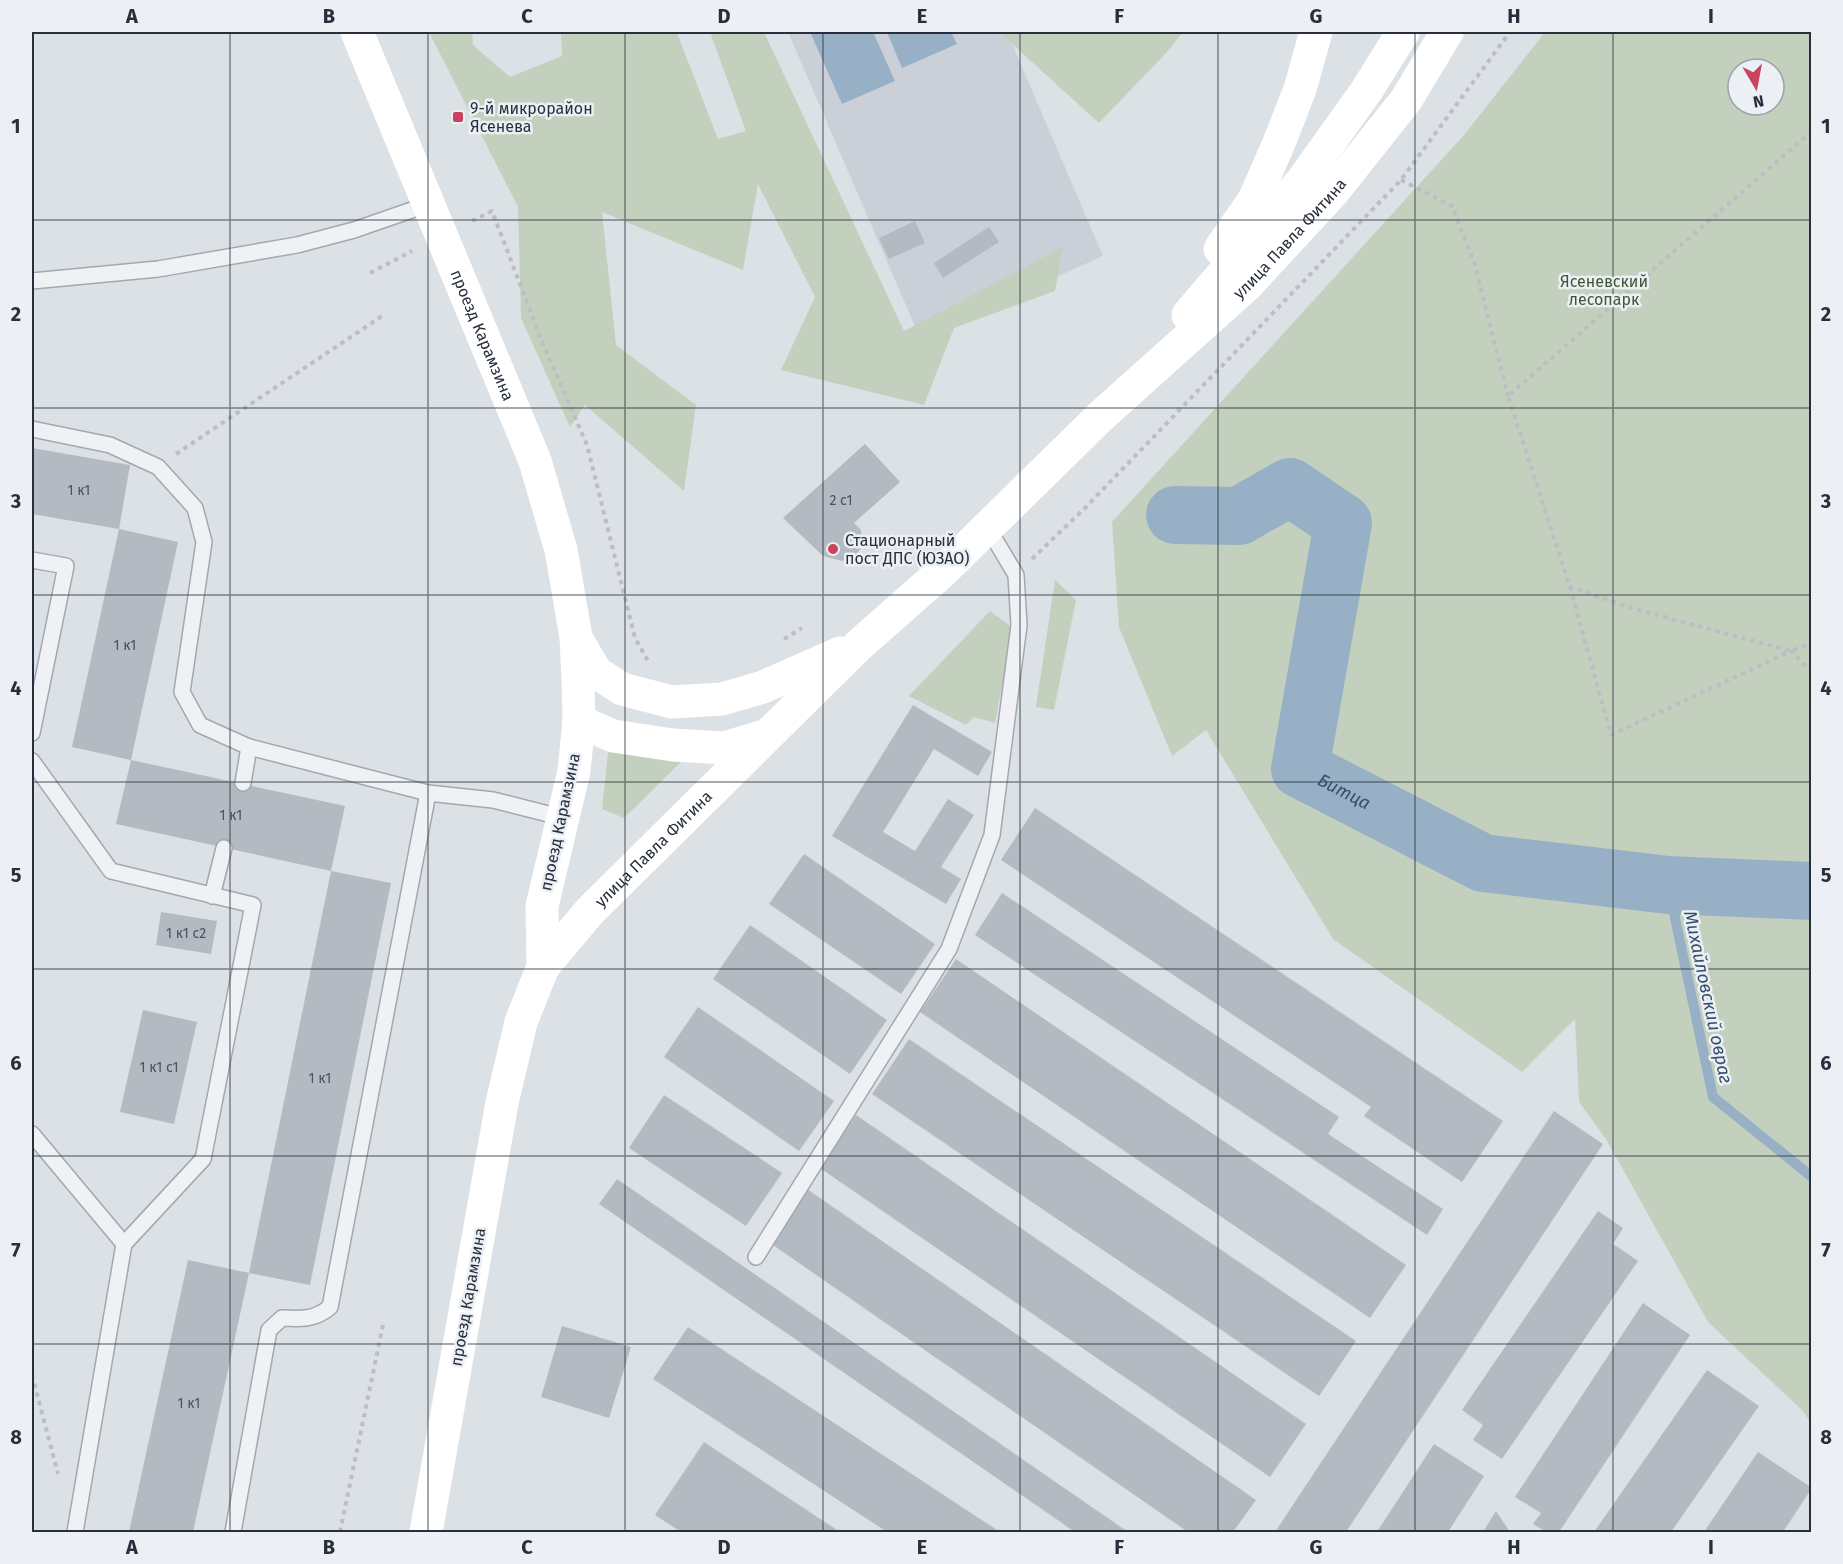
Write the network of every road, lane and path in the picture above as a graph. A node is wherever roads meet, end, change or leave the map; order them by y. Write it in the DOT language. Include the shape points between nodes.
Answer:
graph roads {
  1 [pos="357,32"];
  2 [pos="1316,32"];
  3 [pos="1403,32"];
  4 [pos="1448,38"];
  5 [pos="1812,131"];
  6 [pos="1401,180"];
  7 [pos="429,204"];
  8 [pos="441,237"];
  9 [pos="370,273"];
  10 [pos="32,281"];
  11 [pos="385,315"];
  12 [pos="1508,396"];
  13 [pos="1101,416"];
  14 [pos="32,429"];
  15 [pos="158,467"];
  16 [pos="988,528"];
  17 [pos="32,560"];
  18 [pos="1570,587"];
  19 [pos="802,628"];
  20 [pos="576,637"];
  21 [pos="778,643"];
  22 [pos="1812,643"];
  23 [pos="859,645"];
  24 [pos="1791,651"];
  25 [pos="651,667"];
  26 [pos="1812,672"];
  27 [pos="579,722"];
  28 [pos="32,733"];
  29 [pos="769,734"];
  30 [pos="249,747"];
  31 [pos="32,761"];
  32 [pos="243,783"];
  33 [pos="428,793"];
  34 [pos="564,818"];
  35 [pos="224,848"];
  36 [pos="212,896"];
  37 [pos="543,967"];
  38 [pos="32,1134"];
  39 [pos="124,1244"];
  40 [pos="756,1257"];
  41 [pos="383,1325"];
  42 [pos="32,1375"];
  43 [pos="59,1476"];
  44 [pos="75,1533"];
  45 [pos="233,1533"];
  46 [pos="340,1533"];
  47 [pos="426,1533"];
  1 -- 7 [label="main road, проезд Карамзина"];
  2 -- 13 [label="main road" via="1300,88 1254,200"];
  3 -- 13 [label="main road, улица Павла Фитина" via="1302,181"];
  4 -- 13 [label="main road, улица Павла Фитина" via="1406,100 1334,192 1245,286"];
  5 -- 12 [label="path"];
  6 -- 12 [label="path" via="1452,206 1475,265"];
  7 -- 8 [label="main road, проезд Карамзина"];
  7 -- 10 [label="lane" via="297,245 158,269"];
  8 -- 9 [label="path"];
  8 -- 20 [label="main road, проезд Карамзина" via="535,462 561,550"];
  8 -- 25 [label="path" via="492,212 587,444 635,638"];
  11 -- 15 [label="path"];
  12 -- 18 [label="path"];
  13 -- 16 [label="main road, улица Павла Фитина"];
  14 -- 15 [label="lane" via="110,445"];
  15 -- 30 [label="lane" via="195,508 204,542 182,692 200,725"];
  16 -- 23 [label="main road, улица Павла Фитина"];
  16 -- 40 [label="lane" via="1016,575 1019,625 992,835 949,949"];
  17 -- 28 [label="lane" via="66,566"];
  18 -- 24 [label="path" via="1635,609"];
  18 -- 24 [label="path" via="1611,735"];
  19 -- 21 [label="path"];
  20 -- 23 [label="main road, улица Павла Фитина" via="596,672 622,689 672,702 722,699 763,687"];
  20 -- 27 [label="main road, проезд Карамзина"];
  22 -- 24 [label="path"];
  23 -- 29 [label="main road, улица Павла Фитина"];
  24 -- 26 [label="path"];
  27 -- 29 [label="main road, улица Павла Фитина" via="613,736 673,745 724,748"];
  27 -- 34 [label="main road, проезд Карамзина"];
  29 -- 37 [label="main road, улица Павла Фитина" via="590,911"];
  30 -- 32 [label="lane"];
  30 -- 33 [label="lane"];
  31 -- 36 [label="lane" via="111,872"];
  33 -- 34 [label="lane" via="493,800"];
  33 -- 45 [label="lane" via="330,1308 312,1318 282,1317 269,1330"];
  34 -- 37 [label="main road, проезд Карамзина" via="542,906"];
  35 -- 36 [label="lane"];
  36 -- 39 [label="lane" via="254,905 202,1159"];
  37 -- 47 [label="main road, проезд Карамзина" via="521,1022 502,1103"];
  38 -- 39 [label="lane"];
  39 -- 44 [label="lane"];
  41 -- 46 [label="path"];
  42 -- 43 [label="path"];
}
